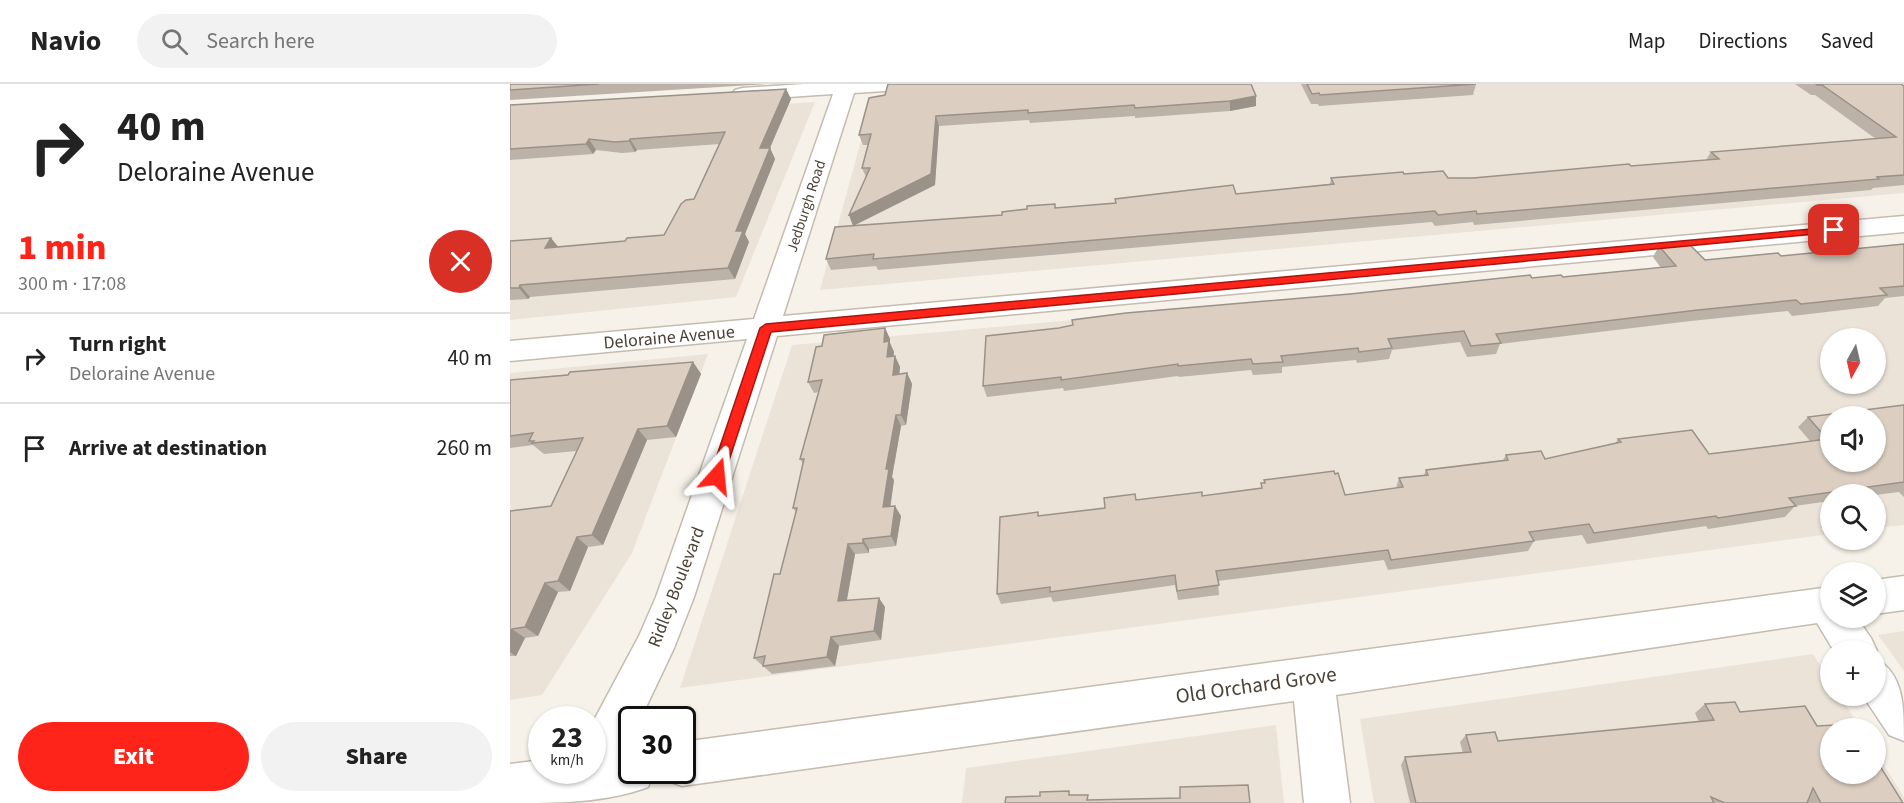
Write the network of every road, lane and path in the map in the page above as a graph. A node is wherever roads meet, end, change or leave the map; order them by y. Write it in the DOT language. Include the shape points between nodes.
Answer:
graph roads {
  1 [pos="900,84"];
  2 [pos="846,86"];
  3 [pos="719,95"];
  4 [pos="1904,224"];
  5 [pos="766,328"];
  6 [pos="510,351"];
  7 [pos="1904,593"];
  8 [pos="1886,595"];
  9 [pos="1820,610"];
  10 [pos="1313,678"];
  11 [pos="1886,694"];
  12 [pos="1904,720"];
  13 [pos="606,756"];
  14 [pos="696,762"];
  15 [pos="539,784"];
  16 [pos="510,787"];
  17 [pos="1327,803"];
  1 -- 2 [label="street"];
  2 -- 3 [label="street"];
  2 -- 5 [label="street, Jedburgh Road"];
  4 -- 5 [label="street, Deloraine Avenue"];
  5 -- 6 [label="street, Deloraine Avenue"];
  5 -- 13 [label="street, Ridley Boulevard" via="675,597"];
  7 -- 8 [label="street"];
  9 -- 10 [label="street, Old Orchard Grove"];
  10 -- 14 [label="street, Old Orchard Grove"];
  10 -- 17 [label="street"];
  11 -- 12 [label="street"];
  15 -- 16 [label="street"];
}
